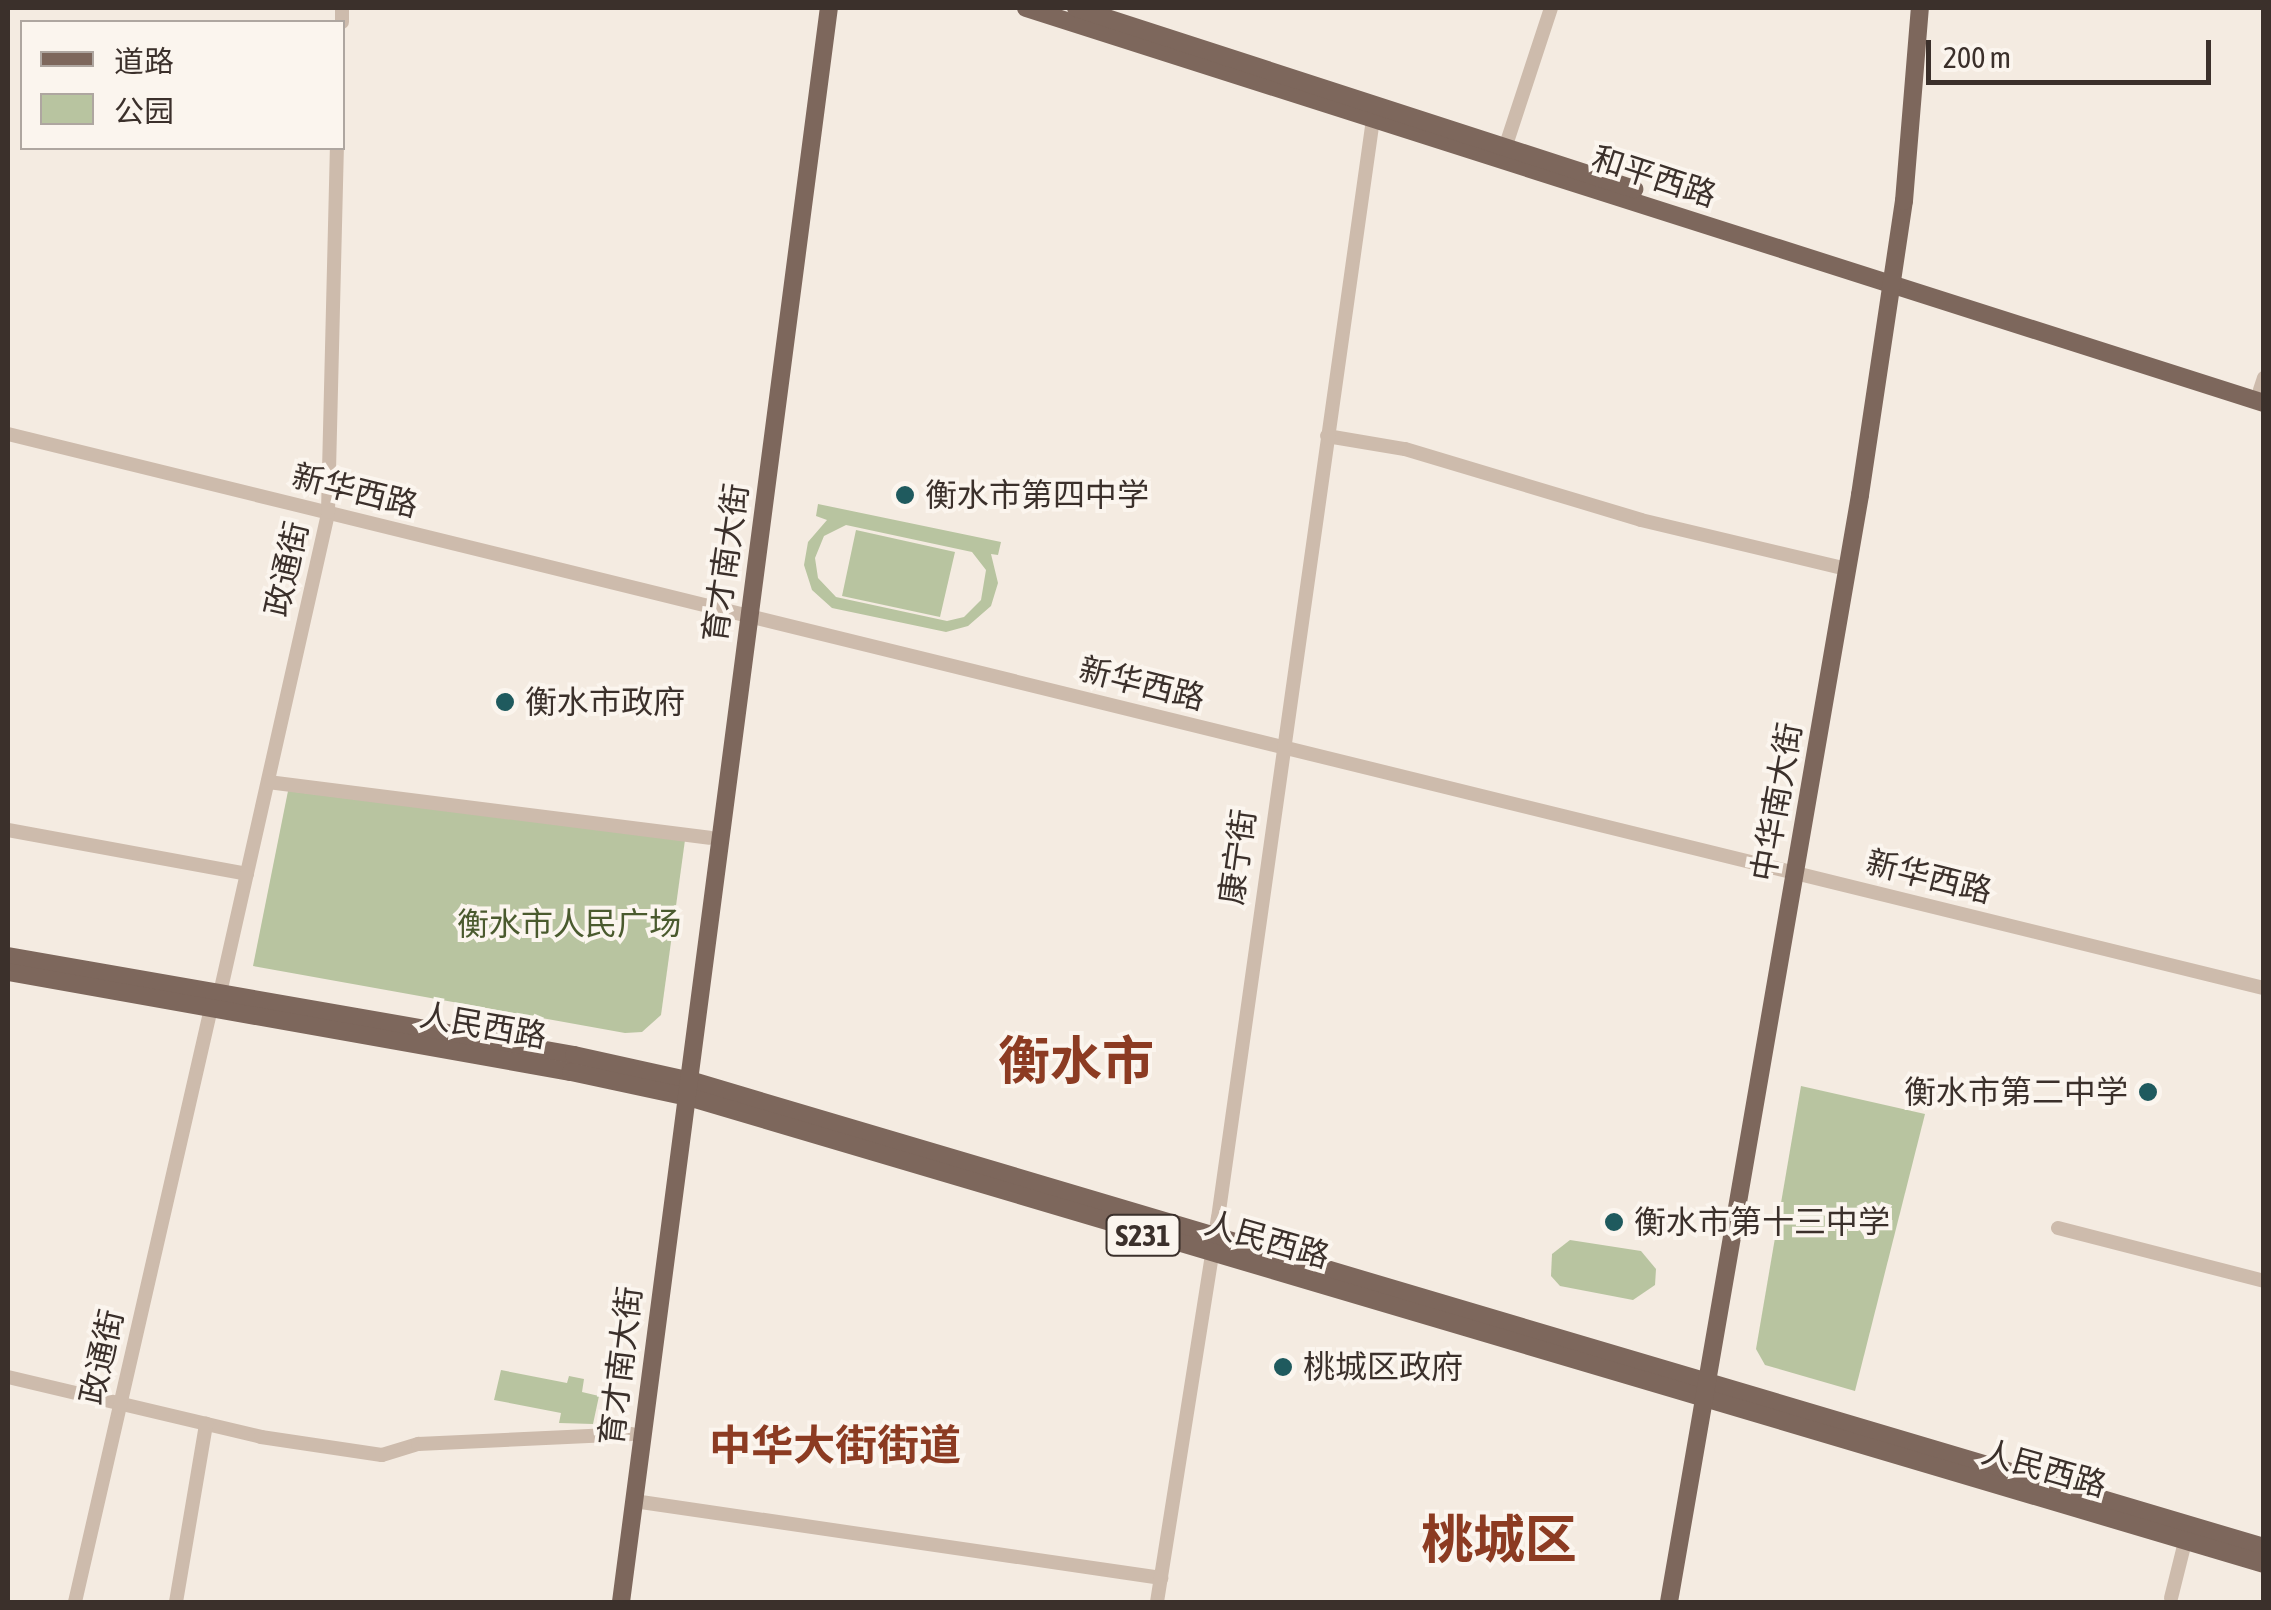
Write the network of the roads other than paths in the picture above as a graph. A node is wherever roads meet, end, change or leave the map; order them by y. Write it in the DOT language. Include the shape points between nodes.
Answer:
graph roads {
  1 [pos="819,8"];
  2 [pos="830,8"];
  3 [pos="1026,8"];
  4 [pos="1076,8"];
  5 [pos="1551,8"];
  6 [pos="1920,8"];
  7 [pos="1931,8"];
  8 [pos="1373,119"];
  9 [pos="1505,148"];
  10 [pos="337,150"];
  11 [pos="1898,280"];
  12 [pos="2263,390"];
  13 [pos="8,434"];
  14 [pos="1327,436"];
  15 [pos="328,513"];
  16 [pos="1847,570"];
  17 [pos="744,615"];
  18 [pos="1282,746"];
  19 [pos="268,782"];
  20 [pos="8,830"];
  21 [pos="709,838"];
  22 [pos="247,874"];
  23 [pos="1801,874"];
  24 [pos="8,956"];
  25 [pos="8,972"];
  26 [pos="2264,988"];
  27 [pos="216,1000"];
  28 [pos="682,1087"];
  29 [pos="2058,1228"];
  30 [pos="1213,1246"];
  31 [pos="2264,1280"];
  32 [pos="8,1376"];
  33 [pos="1712,1393"];
  34 [pos="120,1403"];
  35 [pos="206,1424"];
  36 [pos="632,1434"];
  37 [pos="634,1501"];
  38 [pos="2185,1542"];
  39 [pos="2264,1546"];
  40 [pos="2264,1564"];
  41 [pos="1161,1578"];
  42 [pos="2172,1598"];
  43 [pos="76,1602"];
  44 [pos="176,1602"];
  45 [pos="610,1602"];
  46 [pos="620,1602"];
  47 [pos="1157,1602"];
  48 [pos="1670,1602"];
  49 [pos="1681,1602"];
  1 -- 17 [label="main road, 育才南大街"];
  2 -- 17 [label="main road, 育才南大街"];
  3 -- 8 [label="main road, 和平西路"];
  4 -- 9 [label="main road, 和平西路"];
  5 -- 9 [label="street"];
  6 -- 11 [label="main road, 中华南大街"];
  7 -- 11 [label="main road, 中华南大街"];
  8 -- 11 [label="main road, 和平西路"];
  8 -- 14 [label="street, 康宁街"];
  9 -- 11 [label="main road, 和平西路"];
  10 -- 15 [label="street, 政通街"];
  11 -- 12 [label="main road, 和平西路"];
  11 -- 16 [label="main road, 中华南大街"];
  11 -- 23 [label="main road, 中华南大街"];
  13 -- 15 [label="street, 新华西路"];
  14 -- 16 [label="street" via="1406,449 1641,520"];
  14 -- 18 [label="street, 康宁街"];
  15 -- 17 [label="street, 新华西路"];
  15 -- 19 [label="street, 政通街"];
  16 -- 23 [label="main road, 中华南大街"];
  17 -- 18 [label="street, 新华西路"];
  17 -- 21 [label="main road, 育才南大街"];
  17 -- 28 [label="main road, 育才南大街"];
  18 -- 23 [label="street, 新华西路"];
  18 -- 30 [label="street, 康宁街"];
  19 -- 21 [label="street"];
  19 -- 22 [label="street, 政通街"];
  20 -- 22 [label="street"];
  21 -- 28 [label="main road, 育才南大街"];
  22 -- 27 [label="street, 政通街"];
  23 -- 26 [label="street, 新华西路"];
  23 -- 33 [label="main road, 中华南大街"];
  24 -- 27 [label="main road, 人民西路 / S231"];
  25 -- 27 [label="main road, 人民西路 / S231"];
  27 -- 28 [label="main road, 人民西路 / S231"];
  27 -- 34 [label="street, 政通街"];
  28 -- 30 [label="main road, 人民西路 / S231"];
  28 -- 36 [label="main road, 育才南大街"];
  28 -- 37 [label="main road, 育才南大街"];
  29 -- 31 [label="street"];
  30 -- 33 [label="main road, 人民西路 / S231"];
  30 -- 41 [label="street, 康宁街"];
  32 -- 34 [label="street"];
  33 -- 38 [label="main road, 人民西路 / S231"];
  33 -- 39 [label="main road, 人民西路 / S231"];
  33 -- 48 [label="main road, 中华南大街"];
  33 -- 49 [label="main road, 中华南大街"];
  34 -- 35 [label="street"];
  34 -- 43 [label="street, 政通街"];
  35 -- 36 [label="street" via="382,1455 418,1444"];
  35 -- 44 [label="street"];
  36 -- 45 [label="main road, 育才南大街"];
  37 -- 41 [label="street"];
  37 -- 46 [label="main road, 育才南大街"];
  38 -- 40 [label="main road, 人民西路 / S231"];
  38 -- 42 [label="street"];
  41 -- 47 [label="street, 康宁街"];
}
